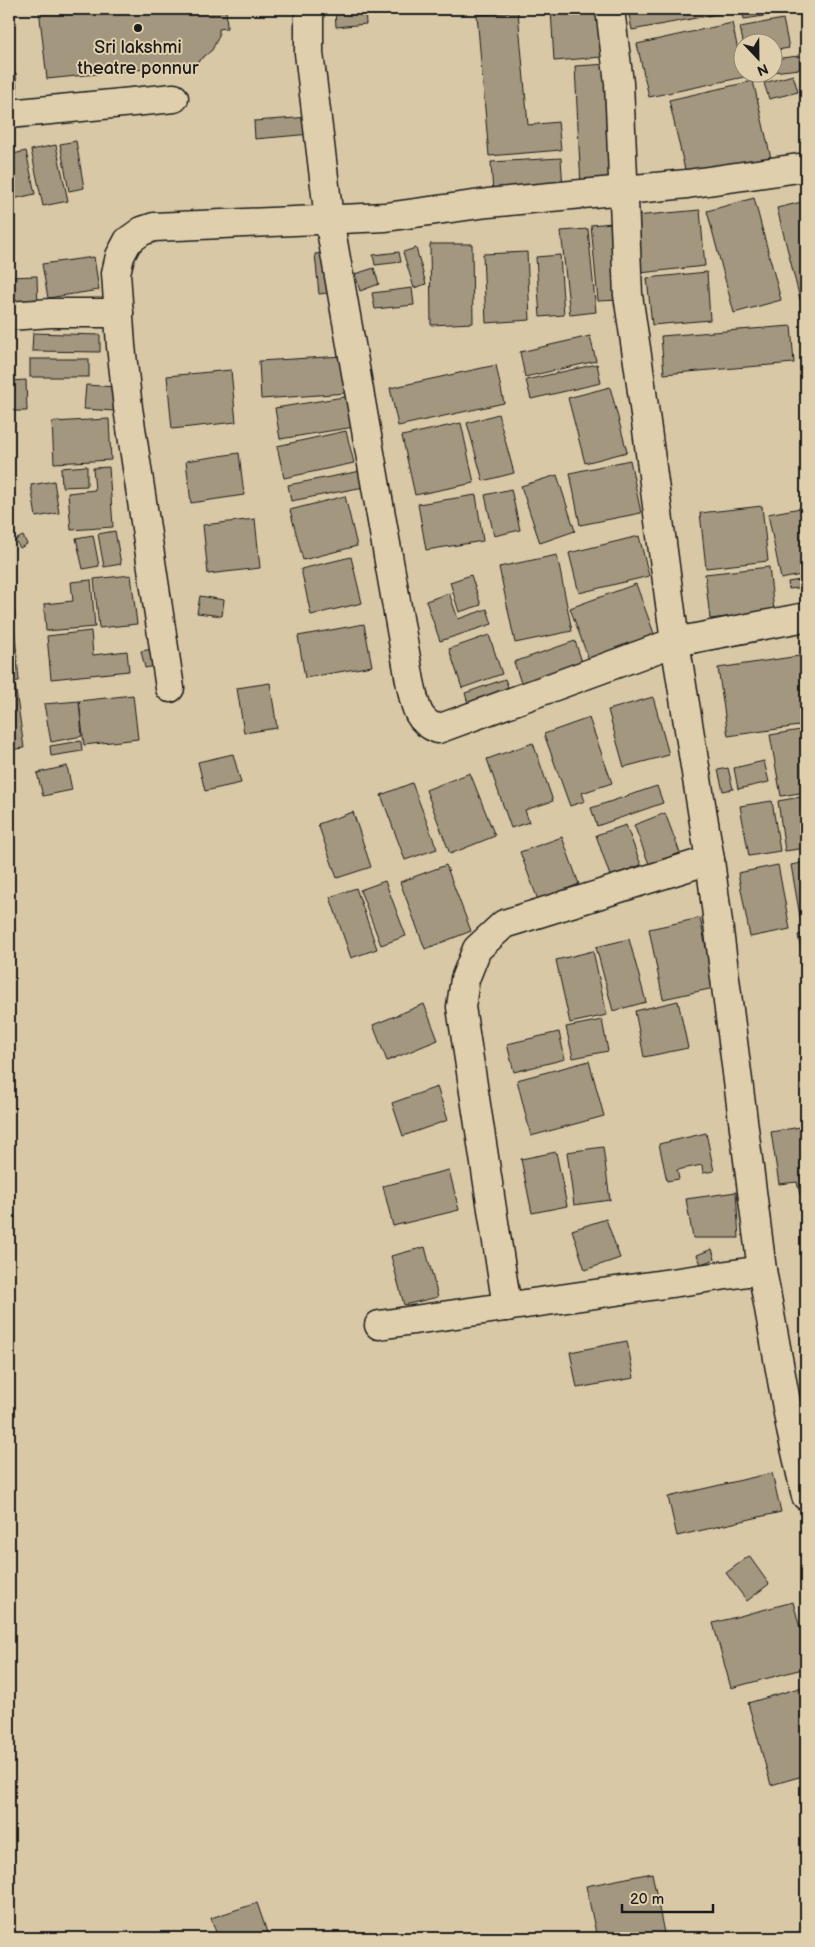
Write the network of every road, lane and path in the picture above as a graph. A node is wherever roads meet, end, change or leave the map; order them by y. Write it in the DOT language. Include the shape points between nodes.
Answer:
graph roads {
  1 [pos="309,9"];
  2 [pos="610,9"];
  3 [pos="174,98"];
  4 [pos="9,114"];
  5 [pos="806,167"];
  6 [pos="624,190"];
  7 [pos="329,219"];
  8 [pos="119,313"];
  9 [pos="9,316"];
  10 [pos="806,617"];
  11 [pos="675,642"];
  12 [pos="170,688"];
  13 [pos="710,860"];
  14 [pos="762,1270"];
  15 [pos="507,1307"];
  16 [pos="379,1325"];
  17 [pos="806,1496"];
  1 -- 7 [label="street" via="309,53"];
  2 -- 6 [label="street" via="619,84"];
  3 -- 4 [label="street"];
  5 -- 6 [label="street"];
  6 -- 7 [label="street" via="386,217"];
  6 -- 11 [label="street" via="628,296"];
  7 -- 8 [label="street" via="163,227 142,232 128,241 120,256 116,273"];
  7 -- 11 [label="street" via="418,714 428,726 438,729"];
  8 -- 9 [label="street"];
  8 -- 12 [label="street" via="128,408"];
  10 -- 11 [label="street"];
  11 -- 13 [label="street"];
  13 -- 14 [label="street"];
  13 -- 15 [label="street" via="504,924 477,949 465,978 461,1008"];
  14 -- 15 [label="street"];
  14 -- 17 [label="street"];
  15 -- 16 [label="street"];
}
